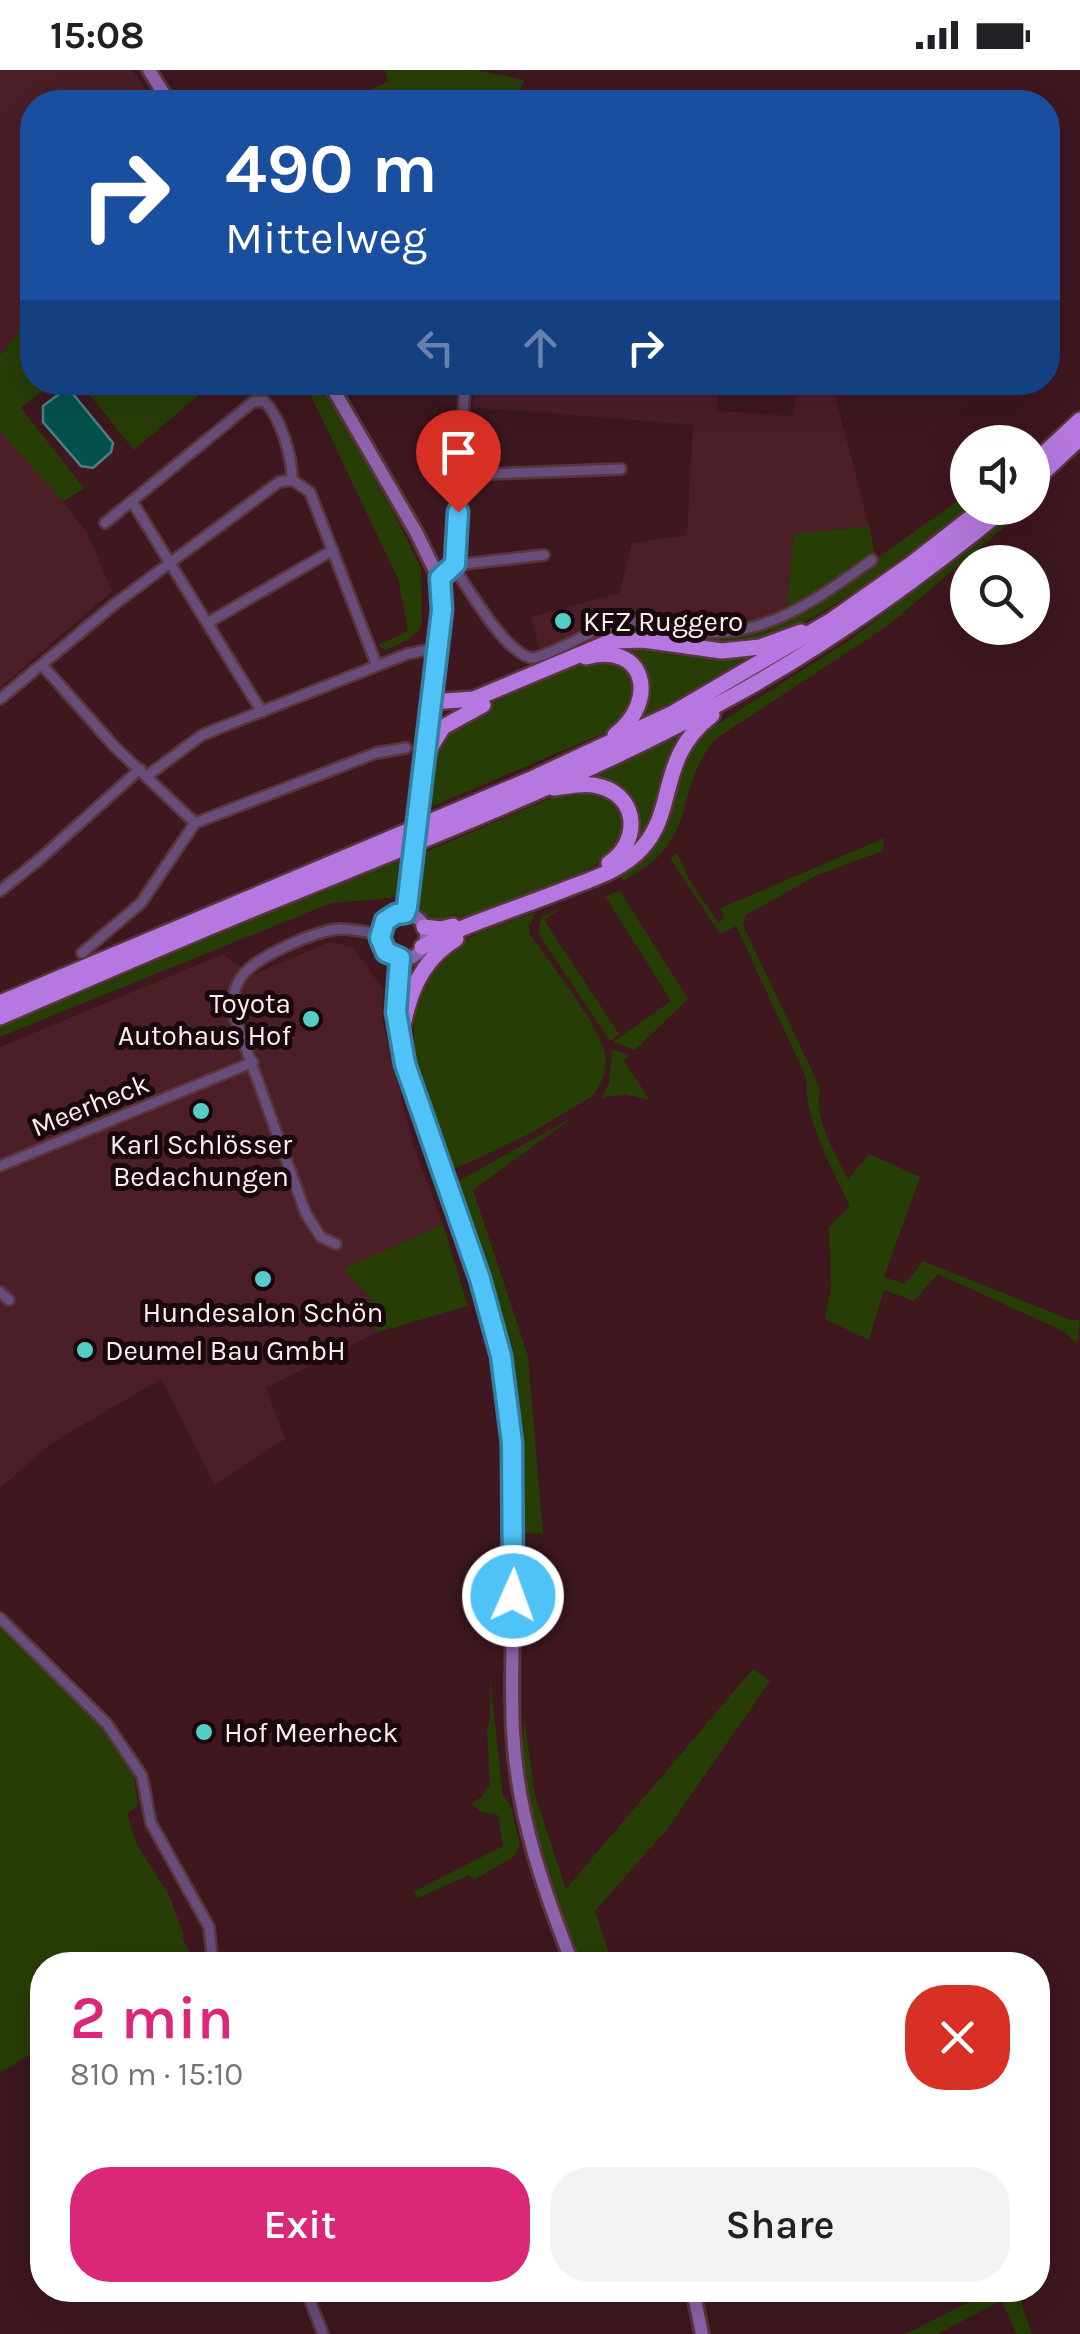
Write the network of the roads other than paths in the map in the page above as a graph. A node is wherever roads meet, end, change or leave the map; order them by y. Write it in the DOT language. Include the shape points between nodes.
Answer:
graph roads {
  1 [pos="337,395"];
  2 [pos="464,395"];
  3 [pos="1080,420"];
  4 [pos="1080,438"];
  5 [pos="1050,448"];
  6 [pos="1050,466"];
  7 [pos="621,469"];
  8 [pos="460,475"];
  9 [pos="292,480"];
  10 [pos="133,503"];
  11 [pos="105,523"];
  12 [pos="961,525"];
  13 [pos="983,525"];
  14 [pos="333,550"];
  15 [pos="544,555"];
  16 [pos="872,560"];
  17 [pos="170,562"];
  18 [pos="454,566"];
  19 [pos="440,578"];
  20 [pos="832,620"];
  21 [pos="209,622"];
  22 [pos="438,648"];
  23 [pos="42,664"];
  24 [pos="377,666"];
  25 [pos="744,690"];
  26 [pos="0,699"];
  27 [pos="430,708"];
  28 [pos="262,712"];
  29 [pos="455,718"];
  30 [pos="406,748"];
  31 [pos="592,753"];
  32 [pos="425,756"];
  33 [pos="144,772"];
  34 [pos="535,792"];
  35 [pos="196,823"];
  36 [pos="0,891"];
  37 [pos="405,913"];
  38 [pos="484,921"];
  39 [pos="424,928"];
  40 [pos="380,934"];
  41 [pos="422,947"];
  42 [pos="82,953"];
  43 [pos="400,958"];
  44 [pos="0,1003"];
  45 [pos="0,1017"];
  46 [pos="400,1039"];
  47 [pos="253,1062"];
  48 [pos="0,1166"];
  49 [pos="336,1244"];
  50 [pos="0,1292"];
  51 [pos="9,1300"];
  52 [pos="0,1618"];
  53 [pos="212,1952"];
  54 [pos="568,1952"];
  55 [pos="311,2302"];
  56 [pos="695,2302"];
  57 [pos="323,2334"];
  58 [pos="702,2334"];
  1 -- 19 [label="main road"];
  2 -- 8 [label="street"];
  3 -- 5 [label="highway"];
  4 -- 6 [label="highway"];
  7 -- 8 [label="street"];
  8 -- 18 [label="street"];
  9 -- 10 [label="street" via="273,410 253,402"];
  9 -- 14 [label="street" via="310,492"];
  9 -- 17 [label="street" via="279,482"];
  10 -- 11 [label="street"];
  10 -- 17 [label="street"];
  12 -- 20 [label="highway"];
  13 -- 25 [label="highway" via="889,597"];
  14 -- 21 [label="street"];
  14 -- 24 [label="street"];
  15 -- 18 [label="street"];
  16 -- 18 [label="street" via="768,623 730,633 620,622 534,658 524,658 506,641"];
  17 -- 21 [label="street"];
  17 -- 23 [label="street"];
  18 -- 19 [label="street"];
  19 -- 22 [label="main road"];
  20 -- 27 [label="highway" via="722,652 612,641 474,699"];
  20 -- 31 [label="highway"];
  21 -- 28 [label="street"];
  22 -- 24 [label="street"];
  22 -- 27 [label="main road"];
  23 -- 26 [label="street"];
  23 -- 33 [label="street"];
  24 -- 28 [label="street"];
  25 -- 34 [label="highway"];
  25 -- 38 [label="highway" via="682,746 656,826 635,855 593,879"];
  27 -- 29 [label="highway"];
  27 -- 32 [label="main road"];
  28 -- 33 [label="street" via="202,735"];
  29 -- 31 [label="highway" via="588,657 616,656 638,672 642,700 632,720"];
  29 -- 32 [label="highway"];
  30 -- 35 [label="street" via="376,752"];
  31 -- 44 [label="highway"];
  32 -- 37 [label="main road, bridge"];
  33 -- 35 [label="street"];
  33 -- 36 [label="street"];
  34 -- 39 [label="highway" via="587,785 611,791 630,813 627,844 582,877 448,928"];
  34 -- 45 [label="highway"];
  35 -- 42 [label="street" via="141,903"];
  37 -- 39 [label="main road"];
  37 -- 40 [label="main road" via="388,918"];
  38 -- 41 [label="highway"];
  38 -- 46 [label="highway" via="422,970"];
  39 -- 41 [label="main road"];
  40 -- 43 [label="main road" via="383,948"];
  40 -- 47 [label="street" via="338,929 254,963 233,998"];
  41 -- 43 [label="main road"];
  43 -- 46 [label="main road"];
  46 -- 54 [label="main road" via="501,1356 512,1443 519,1790 529,1844"];
  47 -- 48 [label="street, Meerheck"];
  47 -- 49 [label="street" via="306,1214"];
  50 -- 51 [label="street"];
  52 -- 53 [label="street" via="106,1724 142,1776 151,1822 209,1928"];
  55 -- 57 [label="street"];
  56 -- 58 [label="main road"];
}
